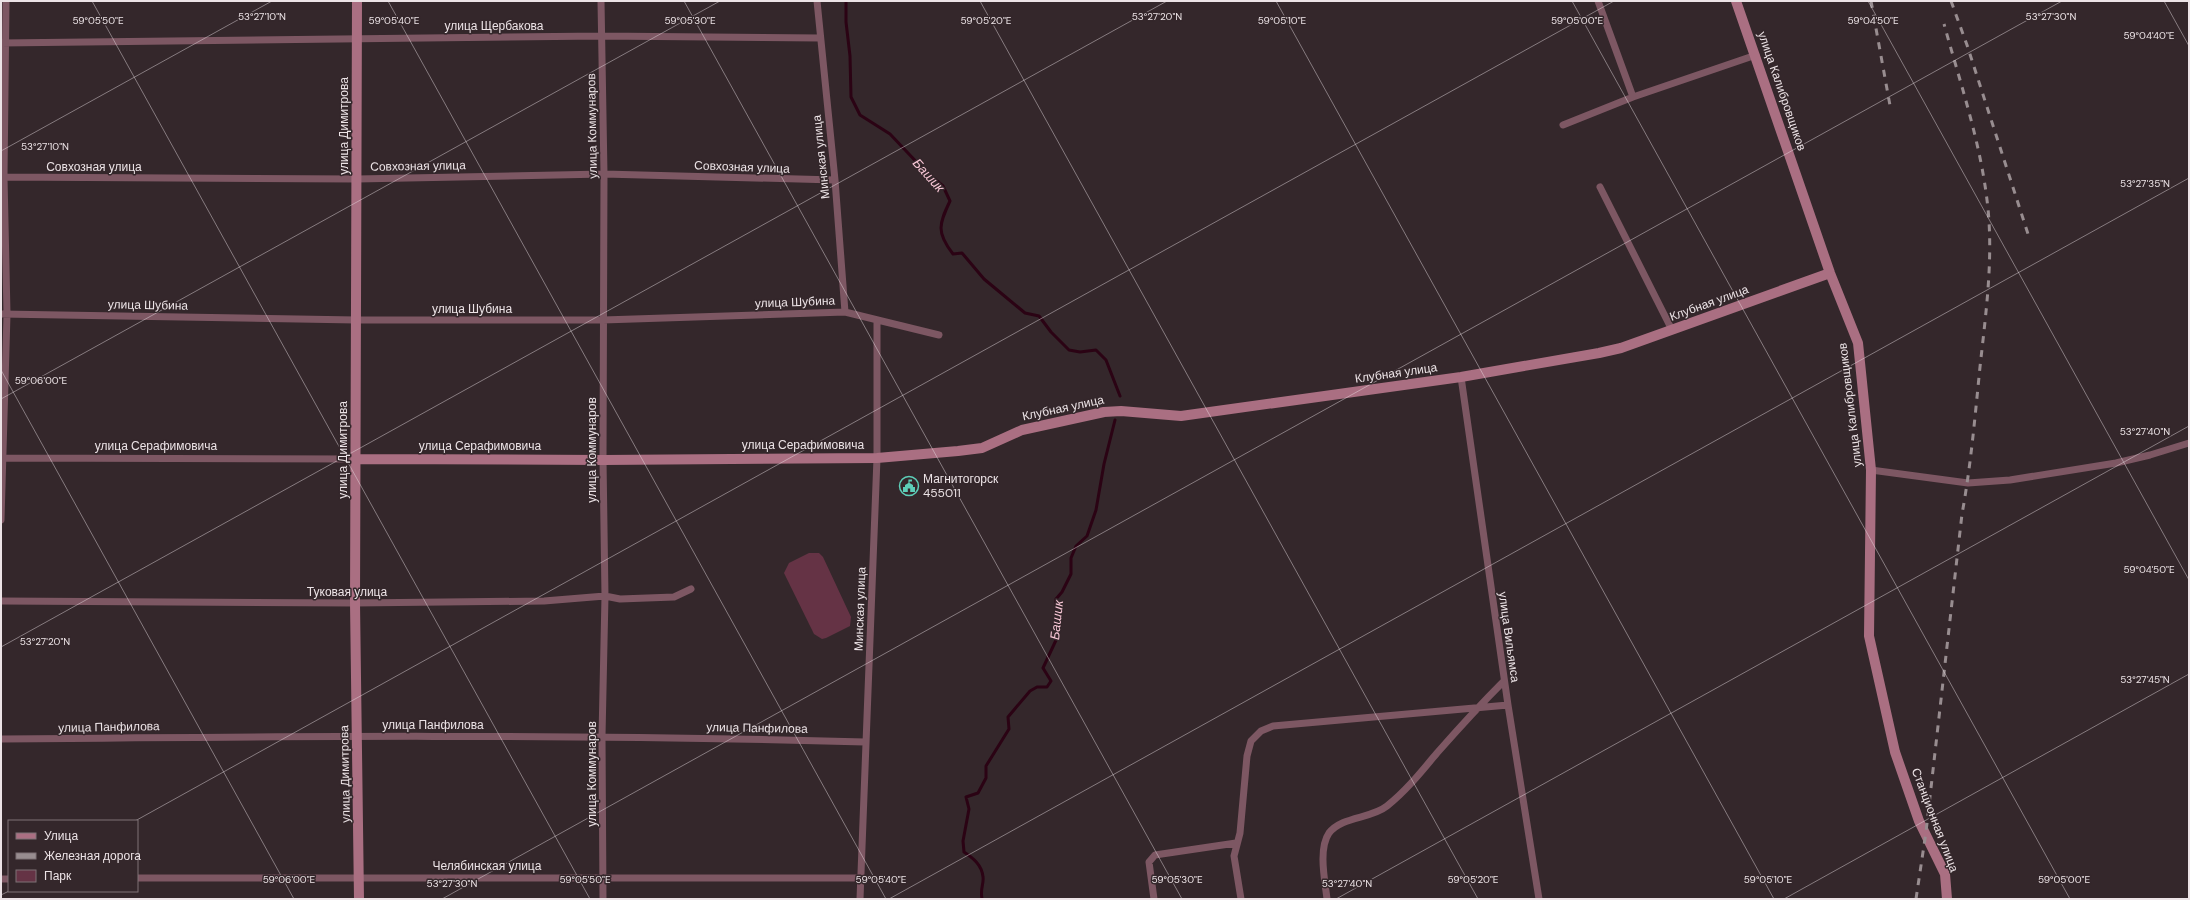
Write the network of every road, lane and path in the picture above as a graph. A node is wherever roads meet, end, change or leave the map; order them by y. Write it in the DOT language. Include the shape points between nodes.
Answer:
graph roads {
  1 [pos="6,1"];
  2 [pos="357,1"];
  3 [pos="601,1"];
  4 [pos="817,1"];
  5 [pos="1598,1"];
  6 [pos="1736,1"];
  7 [pos="601,36"];
  8 [pos="357,38"];
  9 [pos="820,38"];
  10 [pos="4,43"];
  11 [pos="1756,54"];
  12 [pos="1633,97"];
  13 [pos="1563,125"];
  14 [pos="604,174"];
  15 [pos="2,177"];
  16 [pos="357,179"];
  17 [pos="835,180"];
  18 [pos="1600,187"];
  19 [pos="1830,273"];
  20 [pos="845,312"];
  21 [pos="4,314"];
  22 [pos="356,320"];
  23 [pos="603,320"];
  24 [pos="877,320"];
  25 [pos="1672,330"];
  26 [pos="939,335"];
  27 [pos="1461,377"];
  28 [pos="2189,443"];
  29 [pos="958,451"];
  30 [pos="2,458"];
  31 [pos="877,458"];
  32 [pos="357,459"];
  33 [pos="603,460"];
  34 [pos="1871,470"];
  35 [pos="1,520"];
  36 [pos="691,589"];
  37 [pos="605,596"];
  38 [pos="1,601"];
  39 [pos="355,603"];
  40 [pos="1504,682"];
  41 [pos="1508,705"];
  42 [pos="1476,708"];
  43 [pos="357,736"];
  44 [pos="602,736"];
  45 [pos="1,739"];
  46 [pos="865,742"];
  47 [pos="1895,752"];
  48 [pos="1236,843"];
  49 [pos="359,877"];
  50 [pos="603,877"];
  51 [pos="138,878"];
  52 [pos="861,878"];
  53 [pos="359,899"];
  54 [pos="603,899"];
  55 [pos="860,899"];
  56 [pos="1154,899"];
  57 [pos="1241,899"];
  58 [pos="1327,899"];
  59 [pos="1539,899"];
  60 [pos="1946,899"];
  1 -- 10 [label="street"];
  2 -- 8 [label="street, улица Димитрова"];
  3 -- 7 [label="street, улица Коммунаров"];
  4 -- 9 [label="street, Минская улица"];
  5 -- 12 [label="street"];
  6 -- 11 [label="street, улица Калибровщиков"];
  7 -- 8 [label="street, улица Щербакова"];
  7 -- 9 [label="street, улица Щербакова"];
  7 -- 14 [label="street, улица Коммунаров"];
  8 -- 10 [label="street, улица Щербакова"];
  8 -- 16 [label="street, улица Димитрова"];
  9 -- 17 [label="street, Минская улица"];
  10 -- 15 [label="street"];
  11 -- 12 [label="street"];
  11 -- 19 [label="street, улица Калибровщиков"];
  12 -- 13 [label="street"];
  14 -- 16 [label="street, Совхозная улица"];
  14 -- 17 [label="street, Совхозная улица"];
  14 -- 23 [label="street, улица Коммунаров"];
  15 -- 16 [label="street, Совхозная улица"];
  15 -- 21 [label="street"];
  16 -- 22 [label="street, улица Димитрова"];
  17 -- 20 [label="street, Минская улица"];
  18 -- 25 [label="street"];
  19 -- 25 [label="street, Клубная улица"];
  19 -- 34 [label="street, улица Калибровщиков" via="1858,343"];
  20 -- 23 [label="street, улица Шубина"];
  20 -- 24 [label="street, улица Шубина"];
  21 -- 22 [label="street, улица Шубина"];
  21 -- 30 [label="street"];
  22 -- 23 [label="street, улица Шубина"];
  22 -- 32 [label="street, улица Димитрова"];
  23 -- 33 [label="street, улица Коммунаров"];
  24 -- 26 [label="street, улица Шубина"];
  24 -- 31 [label="street, Минская улица"];
  25 -- 27 [label="street, Клубная улица" via="1621,348"];
  27 -- 29 [label="street, Клубная улица" via="1181,416 1104,412 1022,430 982,448"];
  27 -- 40 [label="street, улица Вильямса"];
  28 -- 34 [label="street" via="2116,463 2010,480 1968,483"];
  29 -- 31 [label="street, улица Серафимовича"];
  30 -- 32 [label="street, улица Серафимовича"];
  30 -- 35 [label="street"];
  31 -- 33 [label="street, улица Серафимовича"];
  31 -- 46 [label="street, Минская улица"];
  32 -- 33 [label="street, улица Серафимовича"];
  32 -- 39 [label="street, улица Димитрова"];
  33 -- 37 [label="street, улица Коммунаров"];
  34 -- 47 [label="street, улица Калибровщиков" via="1869,636"];
  36 -- 37 [label="street, Туковая улица" via="674,597 620,599"];
  37 -- 39 [label="street, Туковая улица" via="536,601"];
  37 -- 44 [label="street, улица Коммунаров"];
  38 -- 39 [label="street, Туковая улица"];
  39 -- 43 [label="street, улица Димитрова"];
  40 -- 41 [label="street, улица Вильямса"];
  40 -- 42 [label="street"];
  41 -- 42 [label="street"];
  41 -- 59 [label="street, улица Вильямса"];
  42 -- 48 [label="street" via="1273,726 1261,731 1251,741 1247,756 1240,834"];
  42 -- 58 [label="street" via="1407,788 1386,807 1339,825 1329,833 1325,844 1323,868"];
  43 -- 44 [label="street, улица Панфилова"];
  43 -- 45 [label="street, улица Панфилова"];
  43 -- 49 [label="street, улица Димитрова"];
  44 -- 46 [label="street, улица Панфилова"];
  44 -- 50 [label="street, улица Коммунаров"];
  46 -- 52 [label="street, Минская улица"];
  47 -- 60 [label="street, Станционная улица" via="1920,821 1945,874"];
  48 -- 56 [label="street" via="1154,855 1149,862"];
  48 -- 57 [label="street" via="1234,856"];
  49 -- 50 [label="street, Челябинская улица"];
  49 -- 51 [label="street, Челябинская улица"];
  49 -- 53 [label="street, улица Димитрова"];
  50 -- 52 [label="street, Челябинская улица"];
  50 -- 54 [label="street, улица Коммунаров"];
  52 -- 55 [label="street, Минская улица"];
}
